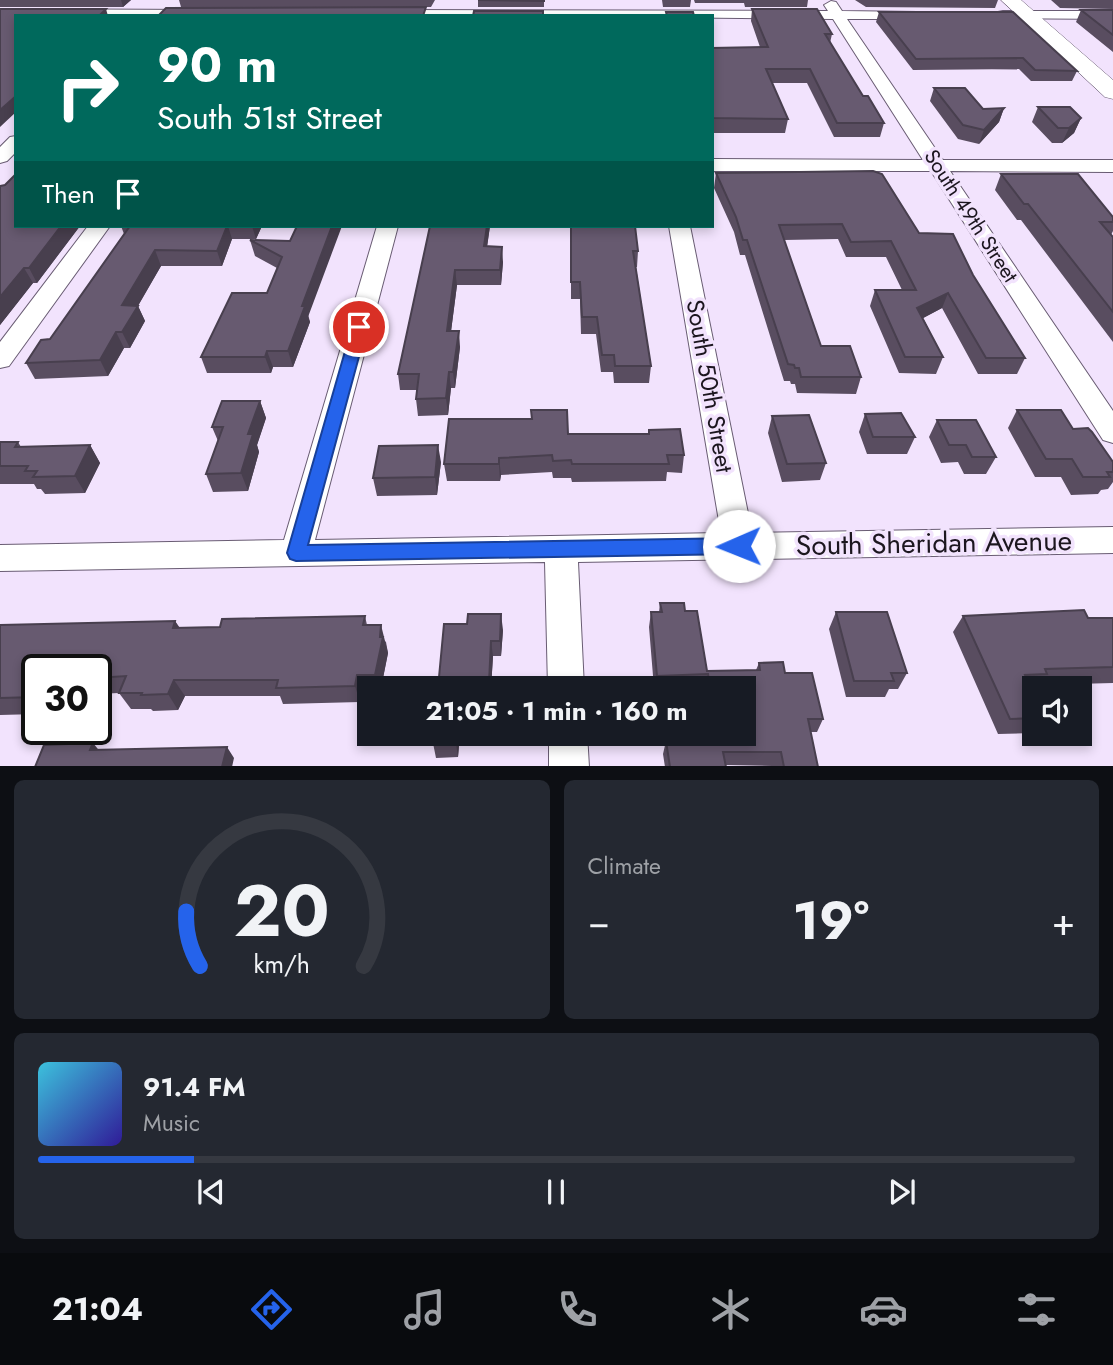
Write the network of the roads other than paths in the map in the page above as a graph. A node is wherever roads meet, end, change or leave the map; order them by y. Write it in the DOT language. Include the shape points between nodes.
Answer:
graph roads {
  1 [pos="158,0"];
  2 [pos="1010,0"];
  3 [pos="833,7"];
  4 [pos="448,10"];
  5 [pos="640,10"];
  6 [pos="0,13"];
  7 [pos="72,14"];
  8 [pos="144,14"];
  9 [pos="379,14"];
  10 [pos="921,15"];
  11 [pos="991,15"];
  12 [pos="1026,15"];
  13 [pos="1113,15"];
  14 [pos="1113,92"];
  15 [pos="14,143"];
  16 [pos="0,157"];
  17 [pos="714,165"];
  18 [pos="938,165"];
  19 [pos="1113,166"];
  20 [pos="98,228"];
  21 [pos="386,228"];
  22 [pos="680,228"];
  23 [pos="0,360"];
  24 [pos="1113,433"];
  25 [pos="1113,540"];
  26 [pos="739,546"];
  27 [pos="561,549"];
  28 [pos="296,553"];
  29 [pos="0,558"];
  30 [pos="566,676"];
  31 [pos="568,746"];
  32 [pos="569,766"];
  1 -- 8 [label="street"];
  2 -- 12 [label="main road"];
  3 -- 5 [label="street"];
  3 -- 10 [label="street"];
  3 -- 18 [label="street, South 49th Street"];
  4 -- 5 [label="street"];
  4 -- 9 [label="street"];
  6 -- 7 [label="street"];
  11 -- 12 [label="street"];
  12 -- 13 [label="street"];
  12 -- 14 [label="main road"];
  15 -- 16 [label="street"];
  17 -- 18 [label="street"];
  18 -- 19 [label="street"];
  18 -- 24 [label="street, South 49th Street"];
  20 -- 23 [label="street"];
  21 -- 28 [label="street"];
  22 -- 26 [label="street, South 50th Street"];
  25 -- 26 [label="street, South Sheridan Avenue"];
  26 -- 27 [label="street, South Sheridan Avenue"];
  27 -- 28 [label="street, South Sheridan Avenue"];
  27 -- 30 [label="street"];
  28 -- 29 [label="street, South Sheridan Avenue"];
  31 -- 32 [label="street"];
}
